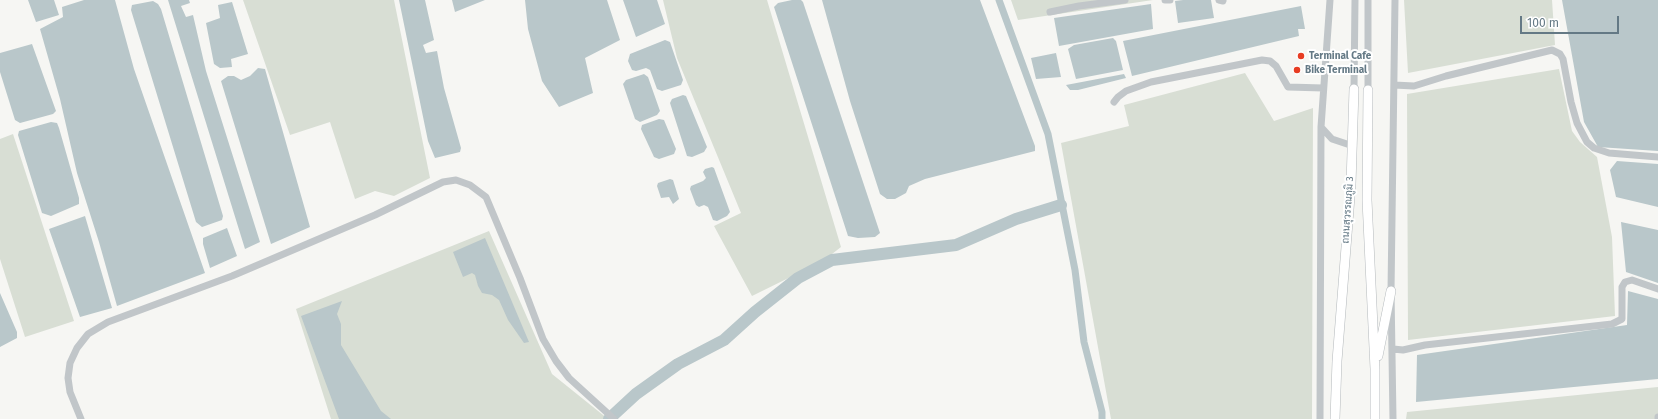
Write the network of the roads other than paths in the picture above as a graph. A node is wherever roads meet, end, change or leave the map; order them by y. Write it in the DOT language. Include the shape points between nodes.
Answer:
graph roads {
  1 [pos="1125,0"];
  2 [pos="1165,0"];
  3 [pos="1170,0"];
  4 [pos="1330,0"];
  5 [pos="1355,0"];
  6 [pos="1368,0"];
  7 [pos="1395,0"];
  8 [pos="1050,12"];
  9 [pos="1394,85"];
  10 [pos="1324,88"];
  11 [pos="1354,90"];
  12 [pos="1368,90"];
  13 [pos="1114,102"];
  14 [pos="1322,127"];
  15 [pos="1353,146"];
  16 [pos="1658,157"];
  17 [pos="1658,289"];
  18 [pos="1391,291"];
  19 [pos="1393,350"];
  20 [pos="1375,368"];
  21 [pos="81,419"];
  22 [pos="614,419"];
  23 [pos="1320,419"];
  24 [pos="1335,419"];
  25 [pos="1375,419"];
  26 [pos="1393,419"];
  1 -- 8 [label="street"];
  2 -- 3 [label="street"];
  4 -- 10 [label="street"];
  5 -- 11 [label="street, ถนนสุวรรณภูมิ 3"];
  6 -- 12 [label="street, ถนนสุวรรณภูมิ 3"];
  7 -- 9 [label="street"];
  9 -- 16 [label="street" via="1414,86 1552,50 1563,59 1577,123 1587,142 1594,148 1609,153"];
  9 -- 18 [label="street"];
  10 -- 13 [label="street" via="1288,87 1276,66 1262,60 1151,82 1126,91"];
  10 -- 14 [label="street"];
  11 -- 15 [label="main road, ถนนสุวรรณภูมิ 3"];
  12 -- 20 [label="main road, ถนนสุวรรณภูมิ 3" via="1367,200"];
  14 -- 15 [label="street" via="1332,139"];
  14 -- 23 [label="street"];
  15 -- 24 [label="main road, ถนนสุวรรณภูมิ 3" via="1338,342"];
  17 -- 19 [label="street" via="1632,280 1625,282 1622,287 1622,319 1612,324"];
  18 -- 19 [label="street"];
  18 -- 20 [label="main road"];
  19 -- 26 [label="street"];
  20 -- 25 [label="main road, ถนนสุวรรณภูมิ 3"];
  21 -- 22 [label="street" via="70,392 68,378 70,363 88,334 108,322 232,276 375,215 443,182 456,180 470,185 486,197 543,339 556,361 569,378"];
}
